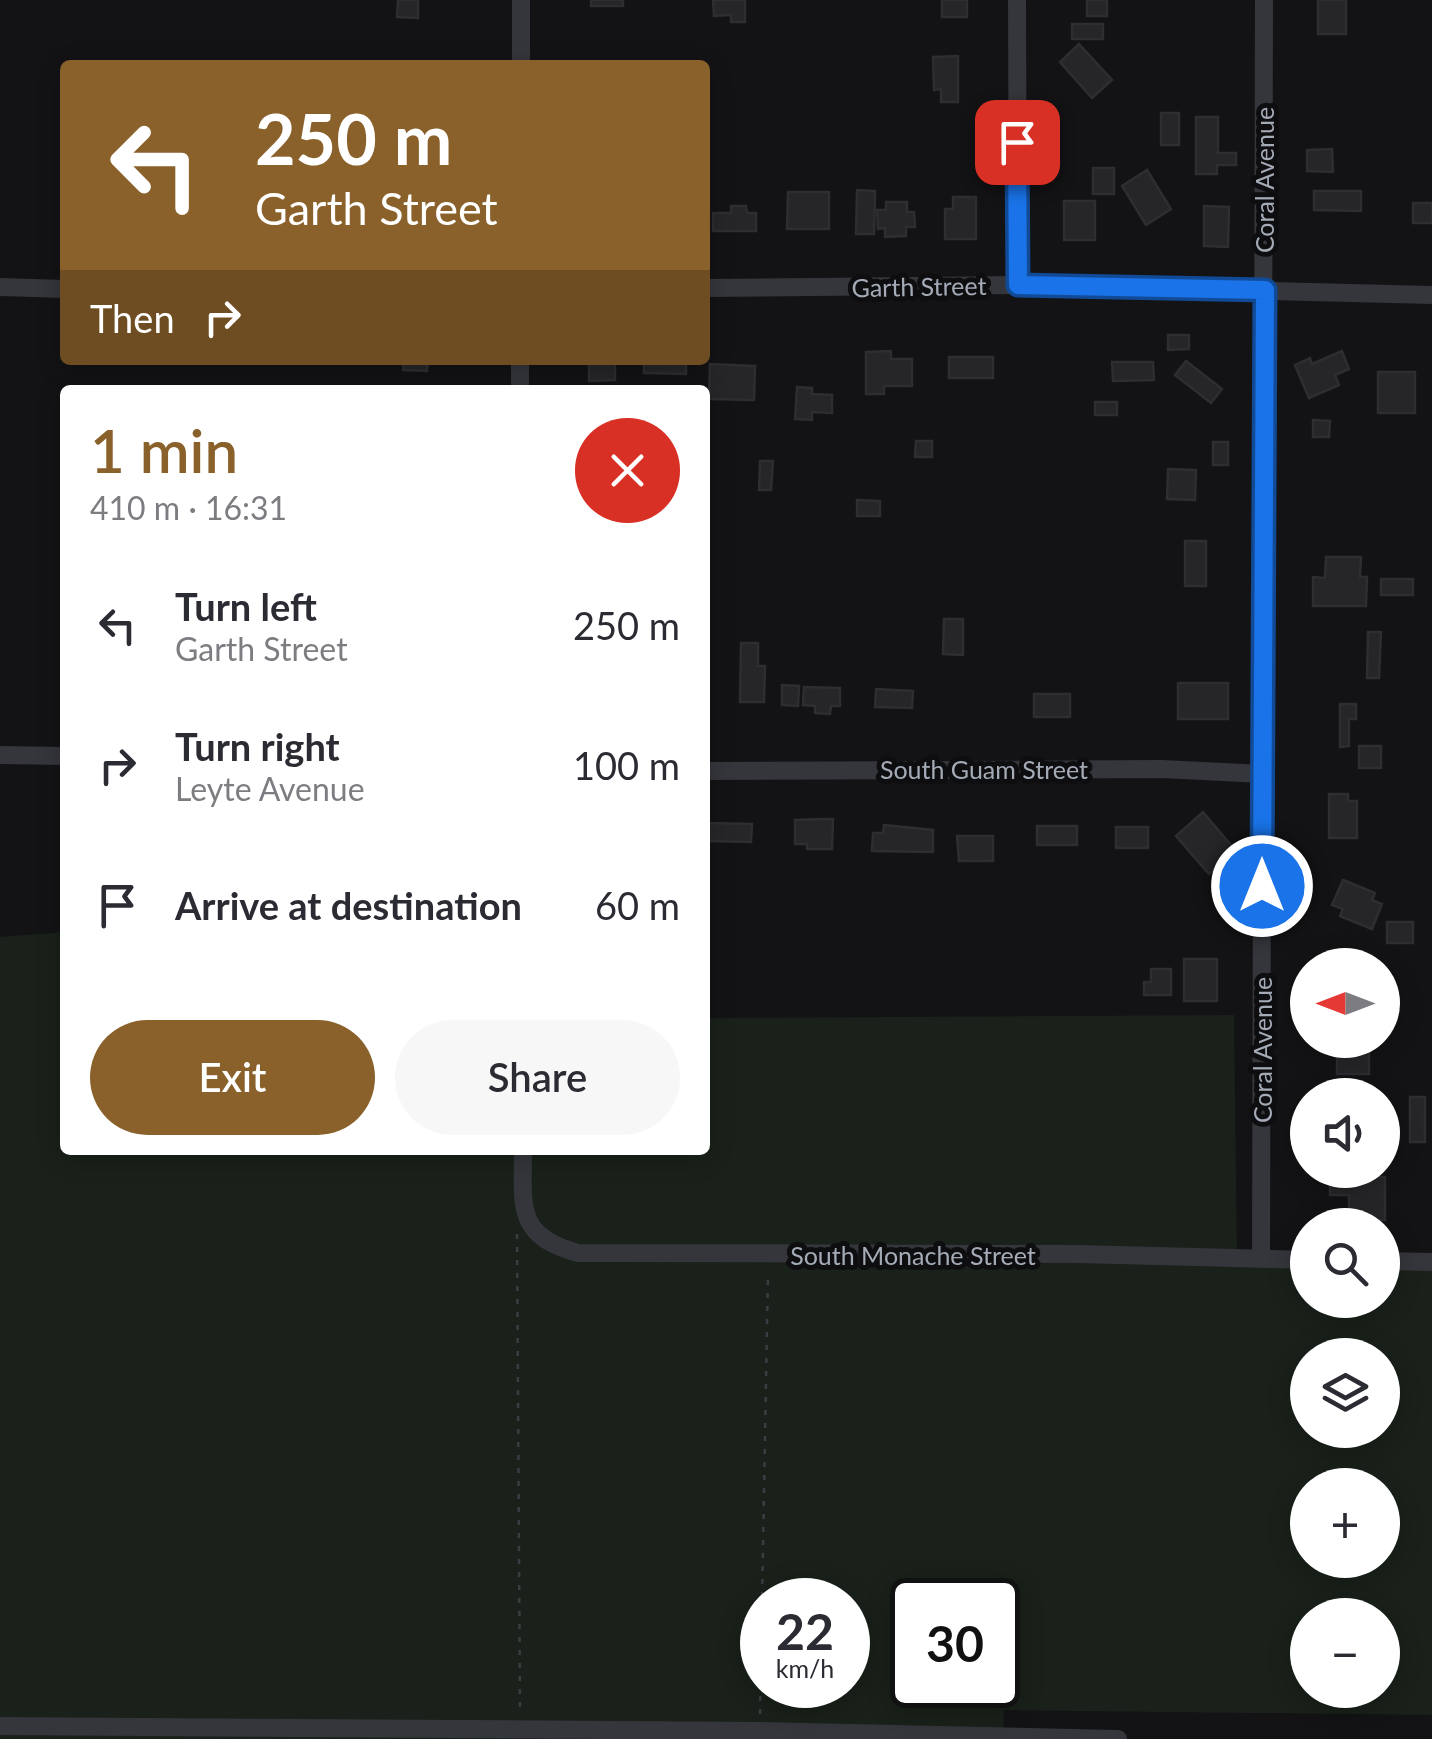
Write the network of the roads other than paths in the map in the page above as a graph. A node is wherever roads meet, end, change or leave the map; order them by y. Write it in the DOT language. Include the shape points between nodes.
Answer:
graph roads {
  1 [pos="522,0"];
  2 [pos="1017,0"];
  3 [pos="1264,0"];
  4 [pos="521,60"];
  5 [pos="1018,285"];
  6 [pos="0,287"];
  7 [pos="710,288"];
  8 [pos="60,289"];
  9 [pos="1265,290"];
  10 [pos="1432,295"];
  11 [pos="0,755"];
  12 [pos="60,756"];
  13 [pos="710,771"];
  14 [pos="1263,774"];
  15 [pos="523,1155"];
  16 [pos="1261,1259"];
  17 [pos="1290,1260"];
  18 [pos="1400,1262"];
  19 [pos="1432,1262"];
  20 [pos="0,1726"];
  21 [pos="760,1735"];
  22 [pos="1118,1739"];
  1 -- 4 [label="street"];
  2 -- 5 [label="street"];
  3 -- 9 [label="street, Coral Avenue"];
  5 -- 7 [label="street, Garth Street"];
  5 -- 9 [label="street, Garth Street"];
  6 -- 8 [label="street"];
  9 -- 10 [label="street, Garth Street"];
  9 -- 14 [label="street, Coral Avenue"];
  11 -- 12 [label="street"];
  13 -- 14 [label="street, South Guam Street"];
  14 -- 16 [label="street, Coral Avenue"];
  15 -- 16 [label="street, South Monache Street" via="524,1223 552,1246 578,1253"];
  16 -- 17 [label="street, South Monache Street"];
  18 -- 19 [label="street"];
  20 -- 21 [label="street"];
  21 -- 22 [label="street"];
}
